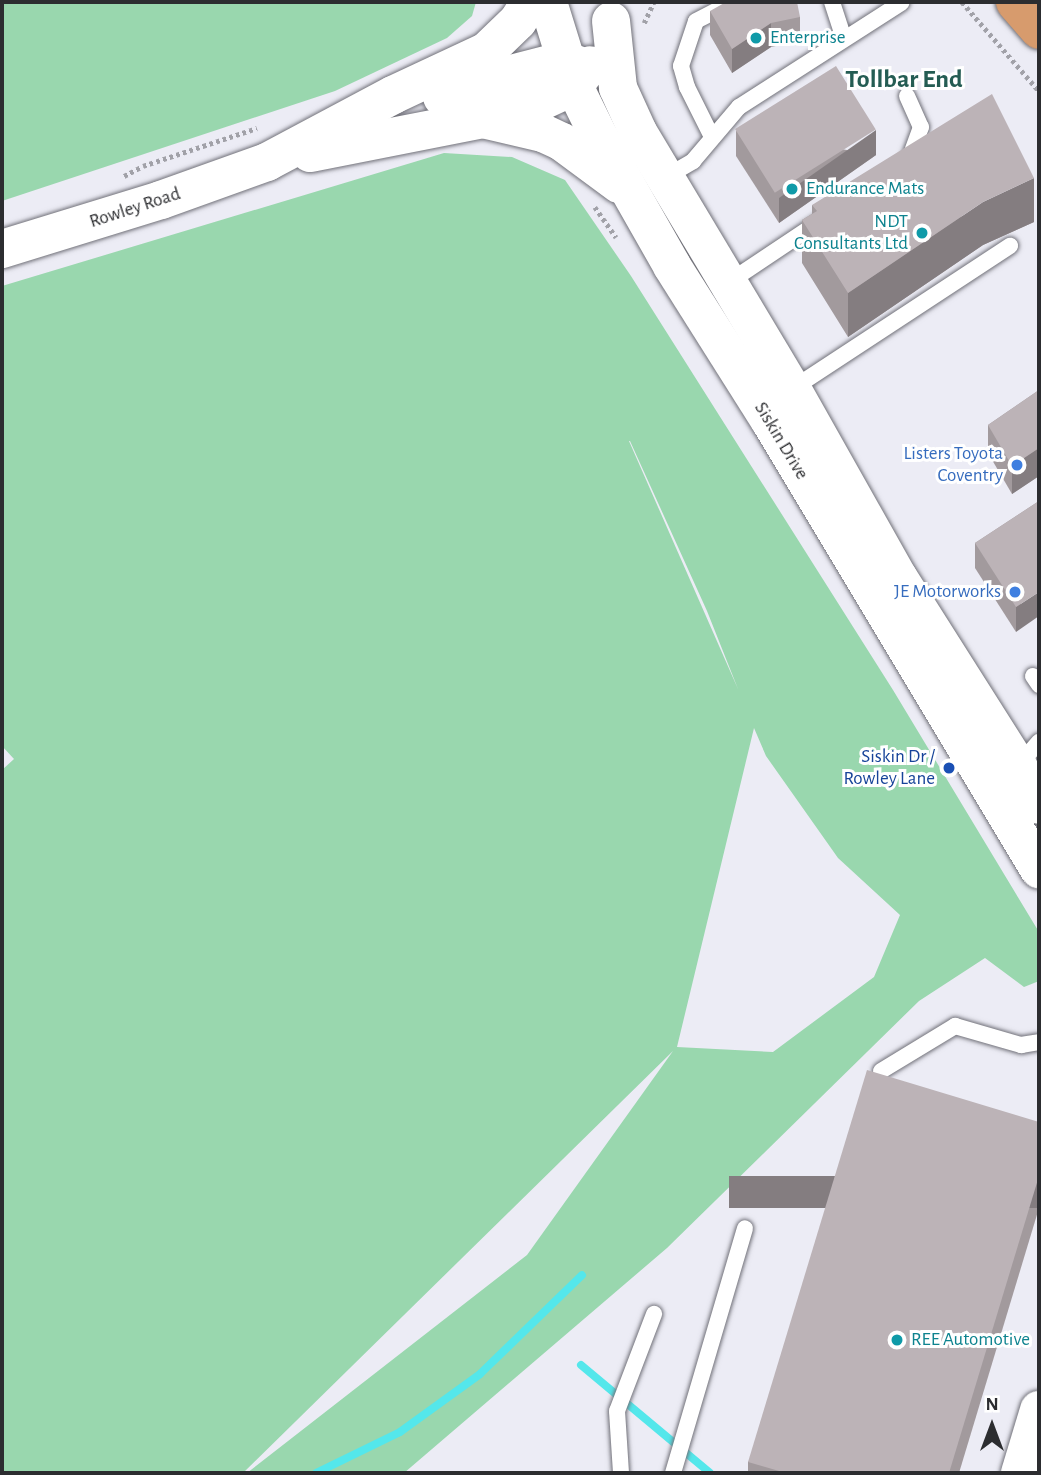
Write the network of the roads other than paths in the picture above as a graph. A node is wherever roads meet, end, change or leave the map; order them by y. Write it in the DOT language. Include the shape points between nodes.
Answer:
graph roads {
  1 [pos="530,2"];
  2 [pos="548,2"];
  3 [pos="733,2"];
  4 [pos="832,2"];
  5 [pos="1015,2"];
  6 [pos="901,4"];
  7 [pos="614,11"];
  8 [pos="1039,30"];
  9 [pos="844,38"];
  10 [pos="586,76"];
  11 [pos="907,96"];
  12 [pos="484,119"];
  13 [pos="326,131"];
  14 [pos="712,137"];
  15 [pos="267,143"];
  16 [pos="891,172"];
  17 [pos="648,186"];
  18 [pos="835,210"];
  19 [pos="1010,246"];
  20 [pos="2,249"];
  21 [pos="729,282"];
  22 [pos="792,389"];
  23 [pos="1029,754"];
  24 [pos="1039,805"];
  25 [pos="1036,857"];
  26 [pos="1039,1042"];
  27 [pos="881,1071"];
  28 [pos="745,1228"];
  29 [pos="654,1314"];
  30 [pos="1039,1410"];
  31 [pos="621,1473"];
  32 [pos="673,1473"];
  33 [pos="1020,1473"];
  1 -- 13 [label="street" via="488,51"];
  2 -- 10 [label="street, Siskin Drive"];
  3 -- 14 [label="lane" via="696,22 681,66"];
  4 -- 9 [label="lane"];
  5 -- 8 [label="highway"];
  6 -- 9 [label="lane"];
  7 -- 10 [label="street, Siskin Drive"];
  9 -- 14 [label="lane" via="739,107"];
  10 -- 12 [label="street" via="542,101"];
  10 -- 13 [label="street" via="496,78"];
  10 -- 17 [label="street, Siskin Drive" via="626,109"];
  11 -- 16 [label="lane" via="921,127 913,156"];
  12 -- 15 [label="street"];
  12 -- 17 [label="street" via="543,133"];
  13 -- 15 [label="street"];
  14 -- 17 [label="lane" via="693,161"];
  15 -- 20 [label="street, Rowley Road" via="161,200"];
  17 -- 21 [label="street, Siskin Drive"];
  17 -- 25 [label="street, Siskin Drive" via="672,266"];
  18 -- 21 [label="lane"];
  19 -- 22 [label="lane"];
  21 -- 22 [label="street, Siskin Drive"];
  22 -- 23 [label="street, Siskin Drive" via="898,577"];
  23 -- 24 [label="street, Siskin Drive"];
  26 -- 27 [label="lane" via="1021,1045 955,1026"];
  28 -- 32 [label="lane"];
  29 -- 31 [label="lane" via="617,1410"];
  30 -- 33 [label="street"];
}
